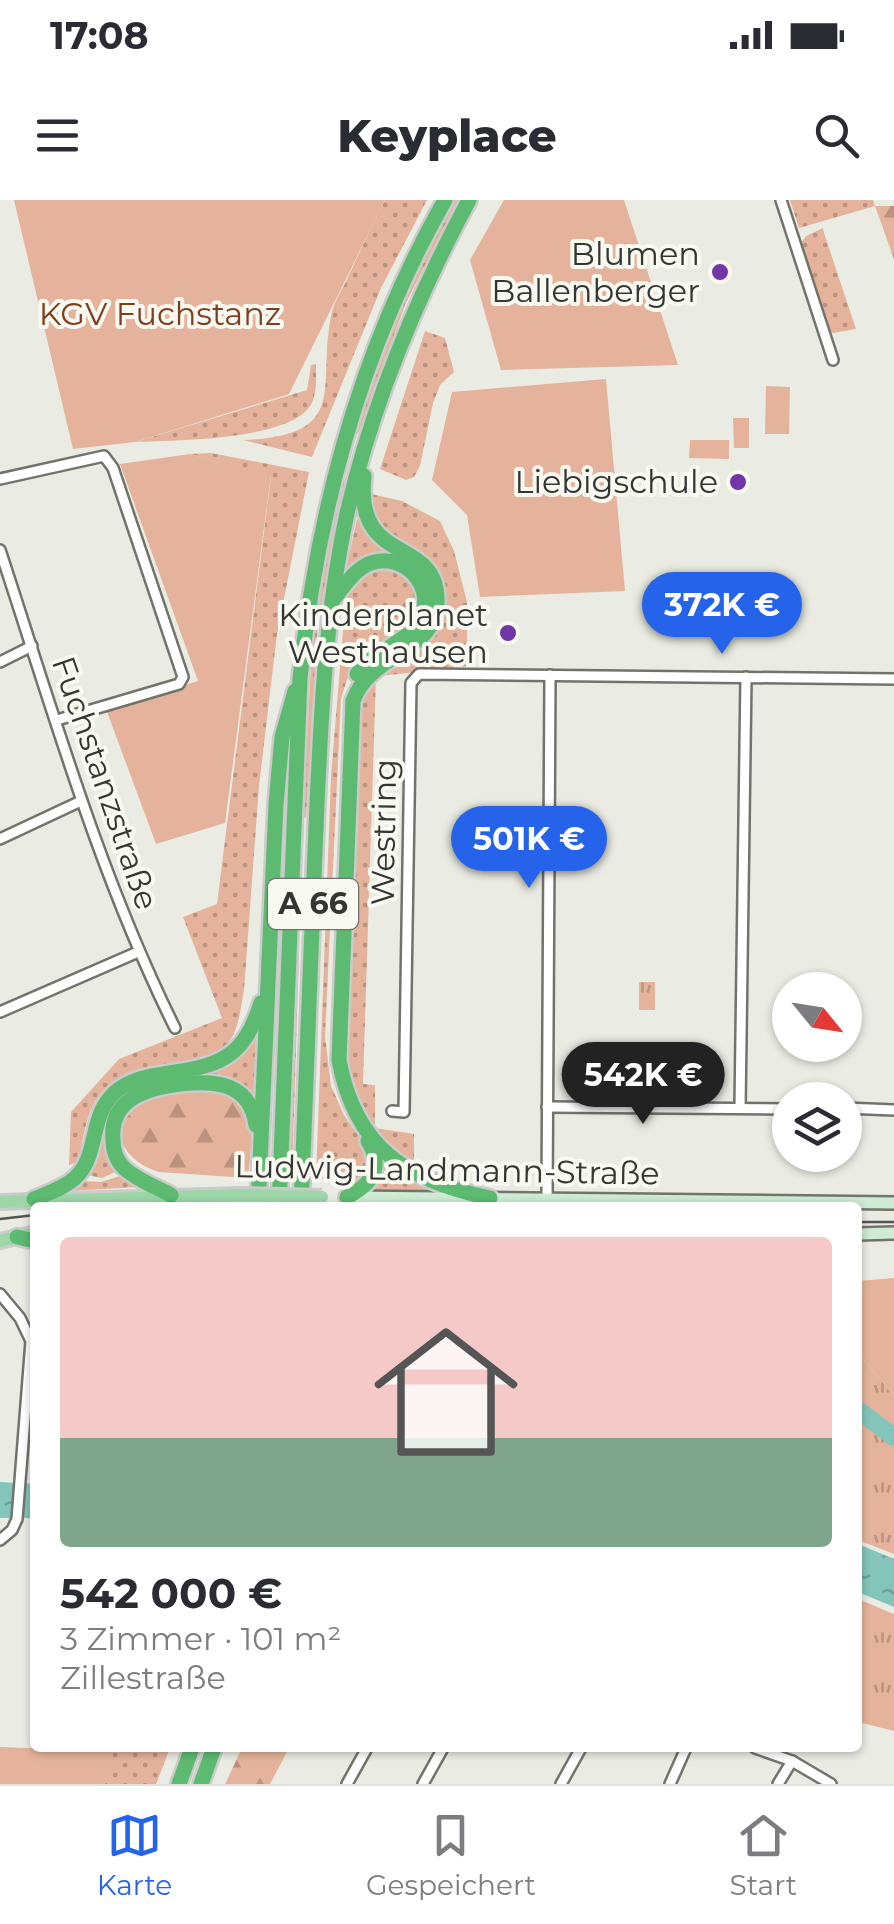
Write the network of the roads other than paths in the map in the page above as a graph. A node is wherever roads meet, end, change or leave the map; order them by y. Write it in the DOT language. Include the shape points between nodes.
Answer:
graph roads {
  1 [pos="445,200"];
  2 [pos="469,200"];
  3 [pos="782,200"];
  4 [pos="833,360"];
  5 [pos="369,432"];
  6 [pos="0,479"];
  7 [pos="0,550"];
  8 [pos="332,601"];
  9 [pos="32,646"];
  10 [pos="0,662"];
  11 [pos="550,675"];
  12 [pos="746,677"];
  13 [pos="300,678"];
  14 [pos="894,679"];
  15 [pos="57,720"];
  16 [pos="81,800"];
  17 [pos="0,839"];
  18 [pos="138,952"];
  19 [pos="267,985"];
  20 [pos="0,1012"];
  21 [pos="175,1028"];
  22 [pos="547,1107"];
  23 [pos="740,1108"];
  24 [pos="772,1109"];
  25 [pos="862,1109"];
  26 [pos="894,1110"];
  27 [pos="392,1111"];
  28 [pos="260,1159"];
  29 [pos="171,1195"];
  30 [pos="347,1197"];
  31 [pos="490,1198"];
  32 [pos="547,1198"];
  33 [pos="34,1200"];
  34 [pos="0,1202"];
  35 [pos="258,1202"];
  36 [pos="279,1202"];
  37 [pos="301,1202"];
  38 [pos="825,1202"];
  39 [pos="862,1203"];
  40 [pos="894,1203"];
  41 [pos="894,1233"];
  42 [pos="30,1234"];
  43 [pos="862,1234"];
  44 [pos="4,1240"];
  45 [pos="30,1241"];
  46 [pos="0,1294"];
  47 [pos="30,1339"];
  48 [pos="30,1352"];
  49 [pos="0,1540"];
  50 [pos="191,1752"];
  51 [pos="213,1752"];
  52 [pos="365,1752"];
  53 [pos="441,1752"];
  54 [pos="579,1752"];
  55 [pos="684,1752"];
  56 [pos="767,1752"];
  57 [pos="792,1760"];
  58 [pos="179,1784"];
  59 [pos="201,1784"];
  60 [pos="347,1784"];
  61 [pos="423,1784"];
  62 [pos="560,1784"];
  63 [pos="670,1784"];
  64 [pos="778,1784"];
  65 [pos="831,1784"];
  1 -- 13 [label="highway, A 66" via="395,300 348,427 318,551"];
  2 -- 5 [label="highway, A 66" via="412,315"];
  3 -- 4 [label="street"];
  5 -- 8 [label="highway, A 66"];
  5 -- 31 [label="highway" via="364,514 378,535 425,566 438,601 422,638 372,670 353,701 339,1060 360,1120 392,1158 438,1186"];
  6 -- 15 [label="street" via="104,456 114,468 182,678"];
  7 -- 9 [label="street, Fuchstanzstraße"];
  8 -- 30 [label="highway" via="356,572 385,560 413,572 425,600 415,628 359,671 345,714 333,1045 342,1094 377,1161 367,1186"];
  8 -- 37 [label="highway, A 66" via="322,681"];
  9 -- 10 [label="street"];
  9 -- 15 [label="street, Fuchstanzstraße"];
  11 -- 12 [label="street"];
  11 -- 22 [label="street"];
  11 -- 27 [label="street, Westring" via="418,674 411,683 404,1112"];
  12 -- 14 [label="street"];
  12 -- 23 [label="street"];
  13 -- 19 [label="highway" via="282,736"];
  13 -- 36 [label="highway, A 66"];
  15 -- 16 [label="street, Fuchstanzstraße"];
  16 -- 17 [label="street"];
  16 -- 18 [label="street, Fuchstanzstraße"];
  18 -- 20 [label="street"];
  18 -- 21 [label="street, Fuchstanzstraße"];
  19 -- 28 [label="highway"];
  19 -- 33 [label="highway" via="240,1047 212,1064 120,1088 97,1117 84,1168"];
  22 -- 23 [label="street"];
  22 -- 32 [label="street"];
  23 -- 24 [label="street"];
  25 -- 26 [label="street"];
  28 -- 29 [label="highway" via="251,1105 232,1087 204,1081 142,1091 114,1122 114,1152 126,1170"];
  28 -- 35 [label="highway"];
  29 -- 30 [label="main road, Ludwig-Landmann-Straße, bridge"];
  29 -- 33 [label="main road, Ludwig-Landmann-Straße"];
  30 -- 31 [label="main road, Ludwig-Landmann-Straße"];
  31 -- 32 [label="main road, Ludwig-Landmann-Straße"];
  32 -- 38 [label="main road, Ludwig-Landmann-Straße"];
  33 -- 34 [label="main road, Ludwig-Landmann-Straße"];
  39 -- 40 [label="main road, Ludwig-Landmann-Straße"];
  41 -- 43 [label="main road"];
  42 -- 44 [label="main road"];
  44 -- 45 [label="highway"];
  46 -- 47 [label="street"];
  48 -- 49 [label="street" via="17,1519"];
  50 -- 58 [label="highway"];
  51 -- 59 [label="highway"];
  52 -- 60 [label="street"];
  53 -- 61 [label="street"];
  54 -- 62 [label="street"];
  55 -- 63 [label="street"];
  56 -- 57 [label="street"];
  57 -- 64 [label="street"];
  57 -- 65 [label="street"];
}
